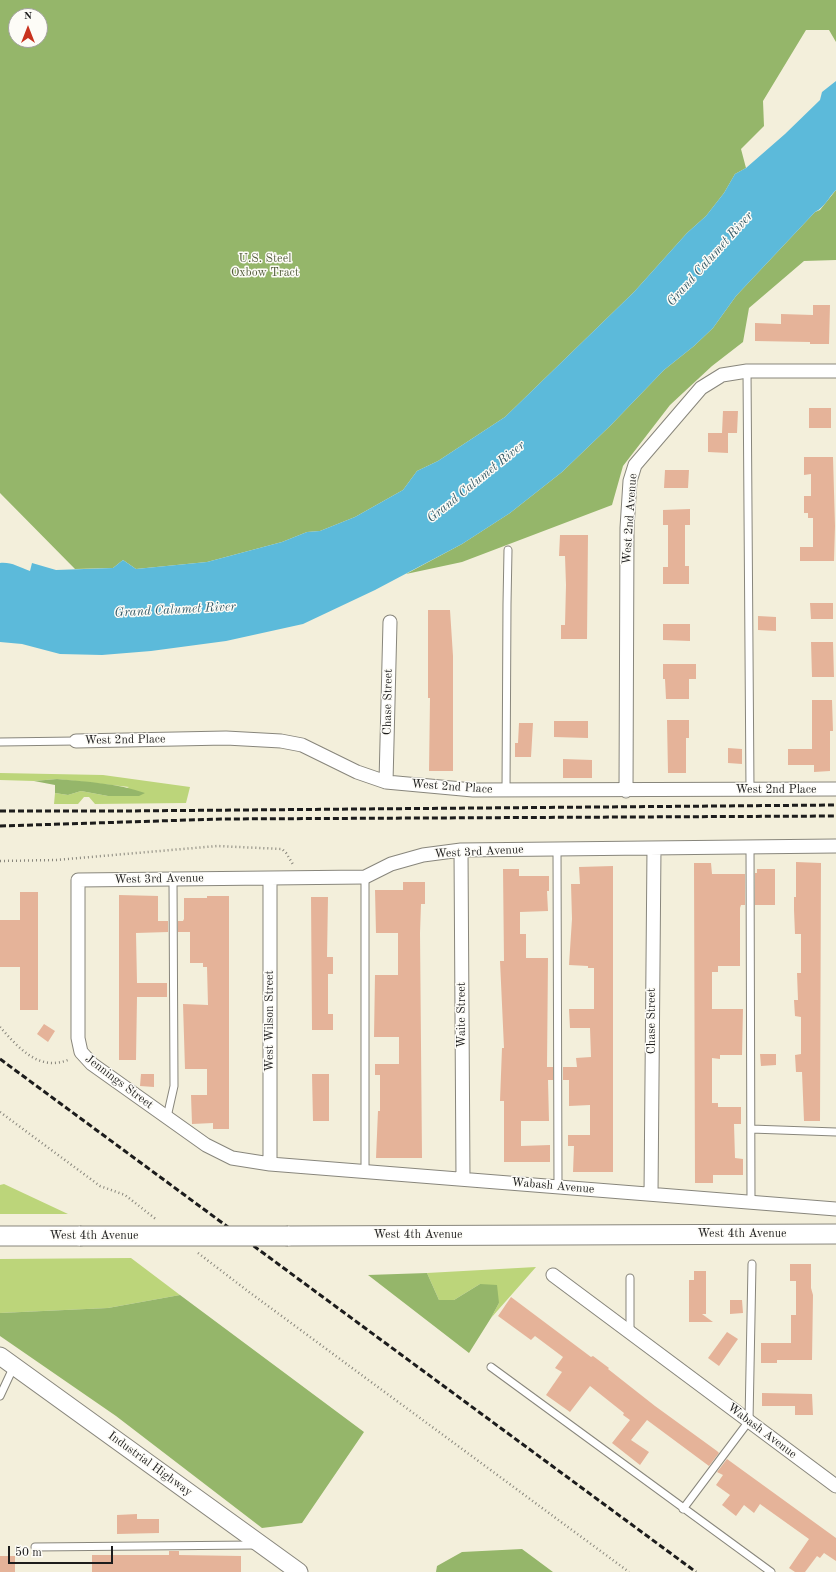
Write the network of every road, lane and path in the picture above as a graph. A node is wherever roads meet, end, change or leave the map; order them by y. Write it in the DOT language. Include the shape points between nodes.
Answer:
graph roads {
  1 [pos="747,371"];
  2 [pos="836,371"];
  3 [pos="508,550"];
  4 [pos="390,622"];
  5 [pos="76,741"];
  6 [pos="0,742"];
  7 [pos="386,782"];
  8 [pos="836,789"];
  9 [pos="750,790"];
  10 [pos="506,791"];
  11 [pos="626,791"];
  12 [pos="836,846"];
  13 [pos="750,847"];
  14 [pos="654,848"];
  15 [pos="557,849"];
  16 [pos="461,850"];
  17 [pos="0,861"];
  18 [pos="298,877"];
  19 [pos="365,877"];
  20 [pos="270,878"];
  21 [pos="173,879"];
  22 [pos="78,880"];
  23 [pos="0,1027"];
  24 [pos="81,1052"];
  25 [pos="0,1112"];
  26 [pos="167,1117"];
  27 [pos="751,1130"];
  28 [pos="836,1132"];
  29 [pos="270,1164"];
  30 [pos="365,1172"];
  31 [pos="463,1179"];
  32 [pos="558,1187"];
  33 [pos="651,1194"];
  34 [pos="751,1202"];
  35 [pos="836,1208"];
  36 [pos="161,1224"];
  37 [pos="836,1234"];
  38 [pos="0,1236"];
  39 [pos="193,1248"];
  40 [pos="752,1264"];
  41 [pos="553,1275"];
  42 [pos="630,1278"];
  43 [pos="630,1332"];
  44 [pos="0,1356"];
  45 [pos="14,1366"];
  46 [pos="492,1367"];
  47 [pos="0,1396"];
  48 [pos="749,1421"];
  49 [pos="836,1486"];
  50 [pos="683,1509"];
  51 [pos="261,1544"];
  52 [pos="35,1547"];
  53 [pos="299,1572"];
  54 [pos="629,1572"];
  55 [pos="771,1572"];
  1 -- 2 [label="street, West 2nd Avenue"];
  1 -- 9 [label="lane"];
  1 -- 11 [label="street, West 2nd Avenue" via="722,375 701,388 641,456 632,470 627,537"];
  3 -- 10 [label="lane"];
  4 -- 7 [label="street, Chase Street"];
  5 -- 6 [label="lane"];
  5 -- 7 [label="street, West 2nd Place" via="226,738 281,741 302,746 357,772"];
  7 -- 10 [label="street, West 2nd Place"];
  8 -- 9 [label="street, West 2nd Place"];
  9 -- 11 [label="street, West 2nd Place"];
  10 -- 11 [label="street, West 2nd Place"];
  12 -- 13 [label="street, West 3rd Avenue"];
  13 -- 14 [label="street, West 3rd Avenue"];
  13 -- 27 [label="lane"];
  14 -- 15 [label="street, West 3rd Avenue"];
  14 -- 33 [label="street, Chase Street"];
  15 -- 16 [label="street, West 3rd Avenue"];
  15 -- 32 [label="lane"];
  16 -- 19 [label="street, West 3rd Avenue" via="423,855 391,864"];
  16 -- 31 [label="street, Waite Street"];
  17 -- 18 [label="path" via="56,860 217,846 265,847 282,849 297,871"];
  18 -- 19 [label="street, West 3rd Avenue"];
  18 -- 20 [label="street, West 3rd Avenue"];
  19 -- 30 [label="lane"];
  20 -- 21 [label="street, West 3rd Avenue"];
  20 -- 29 [label="street, West Wilson Street"];
  21 -- 22 [label="street, West 3rd Avenue"];
  21 -- 26 [label="lane" via="174,1086"];
  22 -- 24 [label="street, Jennings Street" via="78,1038"];
  23 -- 24 [label="path" via="31,1058 42,1061 68,1060"];
  24 -- 26 [label="street, Jennings Street" via="92,1064"];
  25 -- 36 [label="path" via="100,1186 125,1195"];
  26 -- 29 [label="street, Jennings Street" via="221,1153 243,1161"];
  27 -- 28 [label="lane"];
  27 -- 34 [label="lane"];
  29 -- 30 [label="street, Wabash Avenue"];
  30 -- 31 [label="street, Wabash Avenue"];
  31 -- 32 [label="street, Wabash Avenue"];
  32 -- 33 [label="street, Wabash Avenue"];
  33 -- 34 [label="street, Wabash Avenue"];
  34 -- 35 [label="street, Wabash Avenue"];
  37 -- 38 [label="main road, West 4th Avenue, bridge"];
  39 -- 54 [label="path"];
  40 -- 48 [label="lane"];
  41 -- 43 [label="street, Wabash Avenue"];
  42 -- 43 [label="lane"];
  43 -- 48 [label="street, Wabash Avenue"];
  44 -- 45 [label="street, Industrial Highway"];
  45 -- 47 [label="lane"];
  45 -- 51 [label="street, Industrial Highway"];
  46 -- 50 [label="lane"];
  48 -- 49 [label="street, Wabash Avenue"];
  48 -- 50 [label="lane"];
  50 -- 55 [label="lane"];
  51 -- 52 [label="lane"];
  51 -- 53 [label="street, Industrial Highway"];
}
